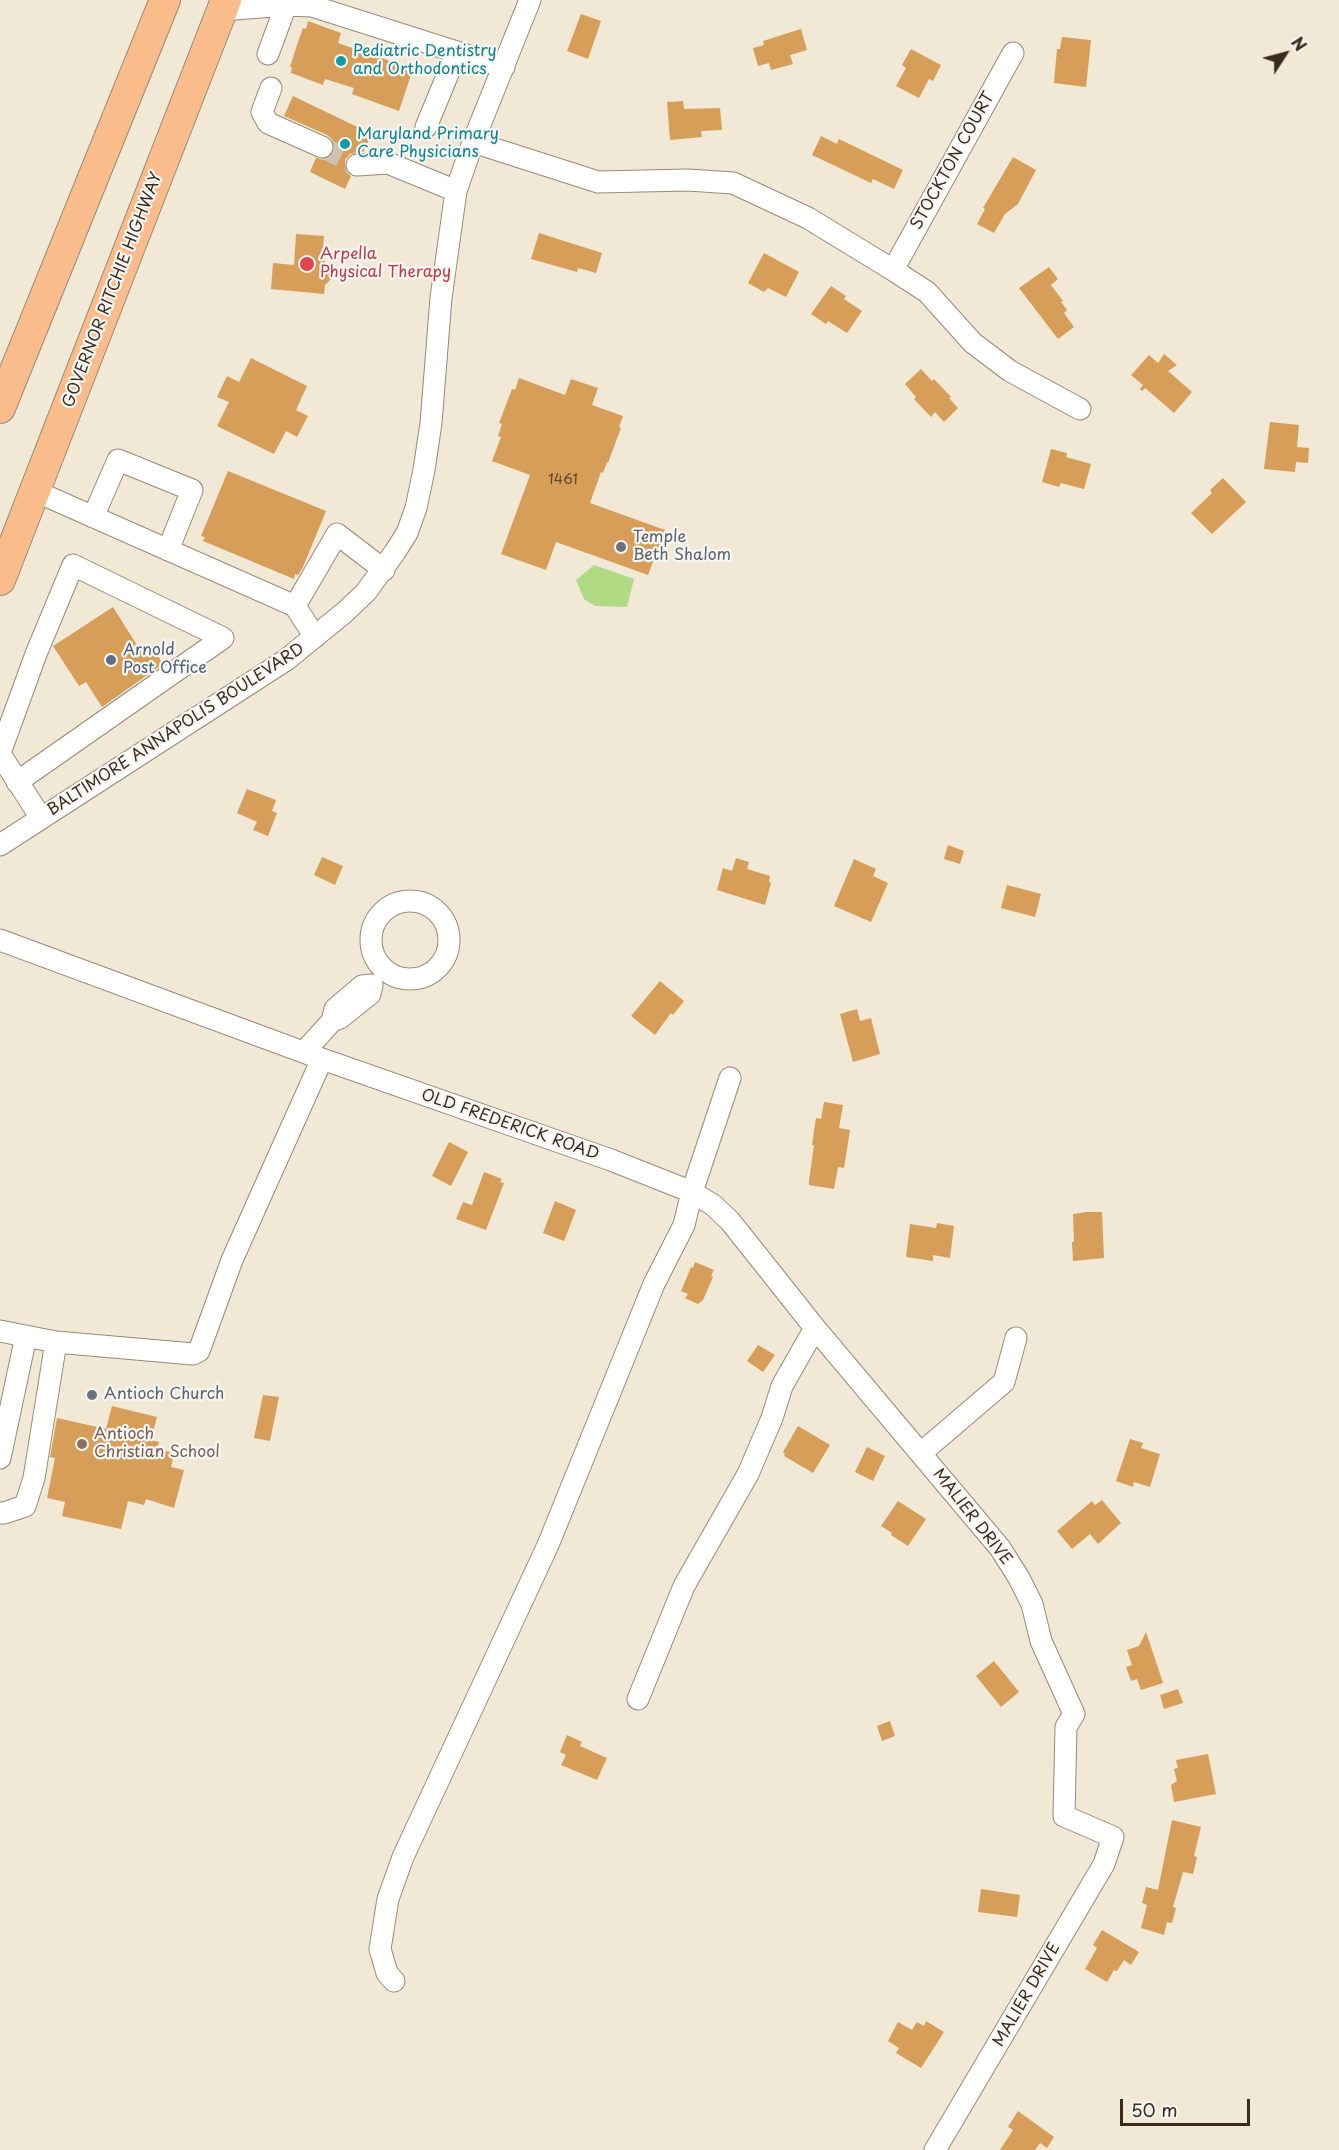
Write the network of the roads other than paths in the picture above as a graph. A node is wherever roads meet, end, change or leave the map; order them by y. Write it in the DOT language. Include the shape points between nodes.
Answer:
graph roads {
  1 [pos="165,0"];
  2 [pos="530,0"];
  3 [pos="224,5"];
  4 [pos="286,5"];
  5 [pos="457,52"];
  6 [pos="1013,52"];
  7 [pos="268,54"];
  8 [pos="504,67"];
  9 [pos="271,88"];
  10 [pos="426,127"];
  11 [pos="473,142"];
  12 [pos="322,147"];
  13 [pos="357,165"];
  14 [pos="456,191"];
  15 [pos="893,270"];
  16 [pos="0,408"];
  17 [pos="1080,409"];
  18 [pos="35,491"];
  19 [pos="93,517"];
  20 [pos="168,550"];
  21 [pos="384,570"];
  22 [pos="0,580"];
  23 [pos="295,606"];
  24 [pos="315,637"];
  25 [pos="8,712"];
  26 [pos="0,754"];
  27 [pos="17,782"];
  28 [pos="41,818"];
  29 [pos="0,845"];
  30 [pos="0,940"];
  31 [pos="379,978"];
  32 [pos="313,1055"];
  33 [pos="730,1078"];
  34 [pos="692,1192"];
  35 [pos="815,1328"];
  36 [pos="0,1331"];
  37 [pos="26,1336"];
  38 [pos="1016,1338"];
  39 [pos="56,1342"];
  40 [pos="921,1453"];
  41 [pos="0,1458"];
  42 [pos="0,1513"];
  43 [pos="638,1700"];
  44 [pos="394,1981"];
  45 [pos="935,2150"];
  1 -- 16 [label="highway"];
  2 -- 8 [label="street, BALTIMORE ANNAPOLIS BOULEVARD"];
  3 -- 4 [label="street"];
  3 -- 18 [label="highway, GOVERNOR RITCHIE HIGHWAY"];
  4 -- 5 [label="street" via="312,6"];
  4 -- 7 [label="street"];
  5 -- 8 [label="street"];
  5 -- 10 [label="street"];
  6 -- 15 [label="street, STOCKTON COURT"];
  8 -- 11 [label="street, BALTIMORE ANNAPOLIS BOULEVARD"];
  9 -- 12 [label="street" via="261,112 268,123"];
  11 -- 14 [label="street, BALTIMORE ANNAPOLIS BOULEVARD"];
  11 -- 15 [label="street" via="598,182 733,183 808,218"];
  13 -- 14 [label="street" via="388,163"];
  14 -- 21 [label="street, BALTIMORE ANNAPOLIS BOULEVARD" via="424,470 416,508"];
  15 -- 17 [label="street" via="927,292 973,343 1010,371"];
  18 -- 19 [label="street"];
  18 -- 22 [label="highway, GOVERNOR RITCHIE HIGHWAY"];
  19 -- 20 [label="street"];
  19 -- 20 [label="street" via="118,460 192,490"];
  20 -- 23 [label="street"];
  21 -- 23 [label="street" via="337,534"];
  21 -- 24 [label="street, BALTIMORE ANNAPOLIS BOULEVARD" via="366,592"];
  23 -- 24 [label="street"];
  24 -- 28 [label="street, BALTIMORE ANNAPOLIS BOULEVARD"];
  25 -- 26 [label="street"];
  25 -- 27 [label="street" via="73,565 223,638"];
  26 -- 27 [label="street"];
  27 -- 28 [label="street"];
  28 -- 29 [label="street, BALTIMORE ANNAPOLIS BOULEVARD"];
  30 -- 32 [label="street, OLD FREDERICK ROAD"];
  31 -- 32 [label="street" via="370,994 332,1021"];
  32 -- 34 [label="street, OLD FREDERICK ROAD"];
  32 -- 39 [label="street" via="199,1351 193,1354"];
  33 -- 34 [label="street"];
  34 -- 35 [label="street, OLD FREDERICK ROAD" via="713,1204 730,1221"];
  34 -- 44 [label="street" via="684,1225 654,1284 548,1545 403,1857 388,1899 380,1949 387,1973"];
  35 -- 40 [label="street, OLD FREDERICK ROAD"];
  35 -- 43 [label="street" via="782,1386 748,1474 684,1586"];
  36 -- 37 [label="street"];
  37 -- 39 [label="street"];
  37 -- 41 [label="street"];
  38 -- 40 [label="street" via="1004,1382"];
  39 -- 42 [label="street" via="34,1478 25,1506"];
  40 -- 45 [label="street, MALIER DRIVE" via="1000,1548 1032,1604 1041,1641 1074,1714 1066,1727 1064,1816 1113,1837 1104,1864"];
}
